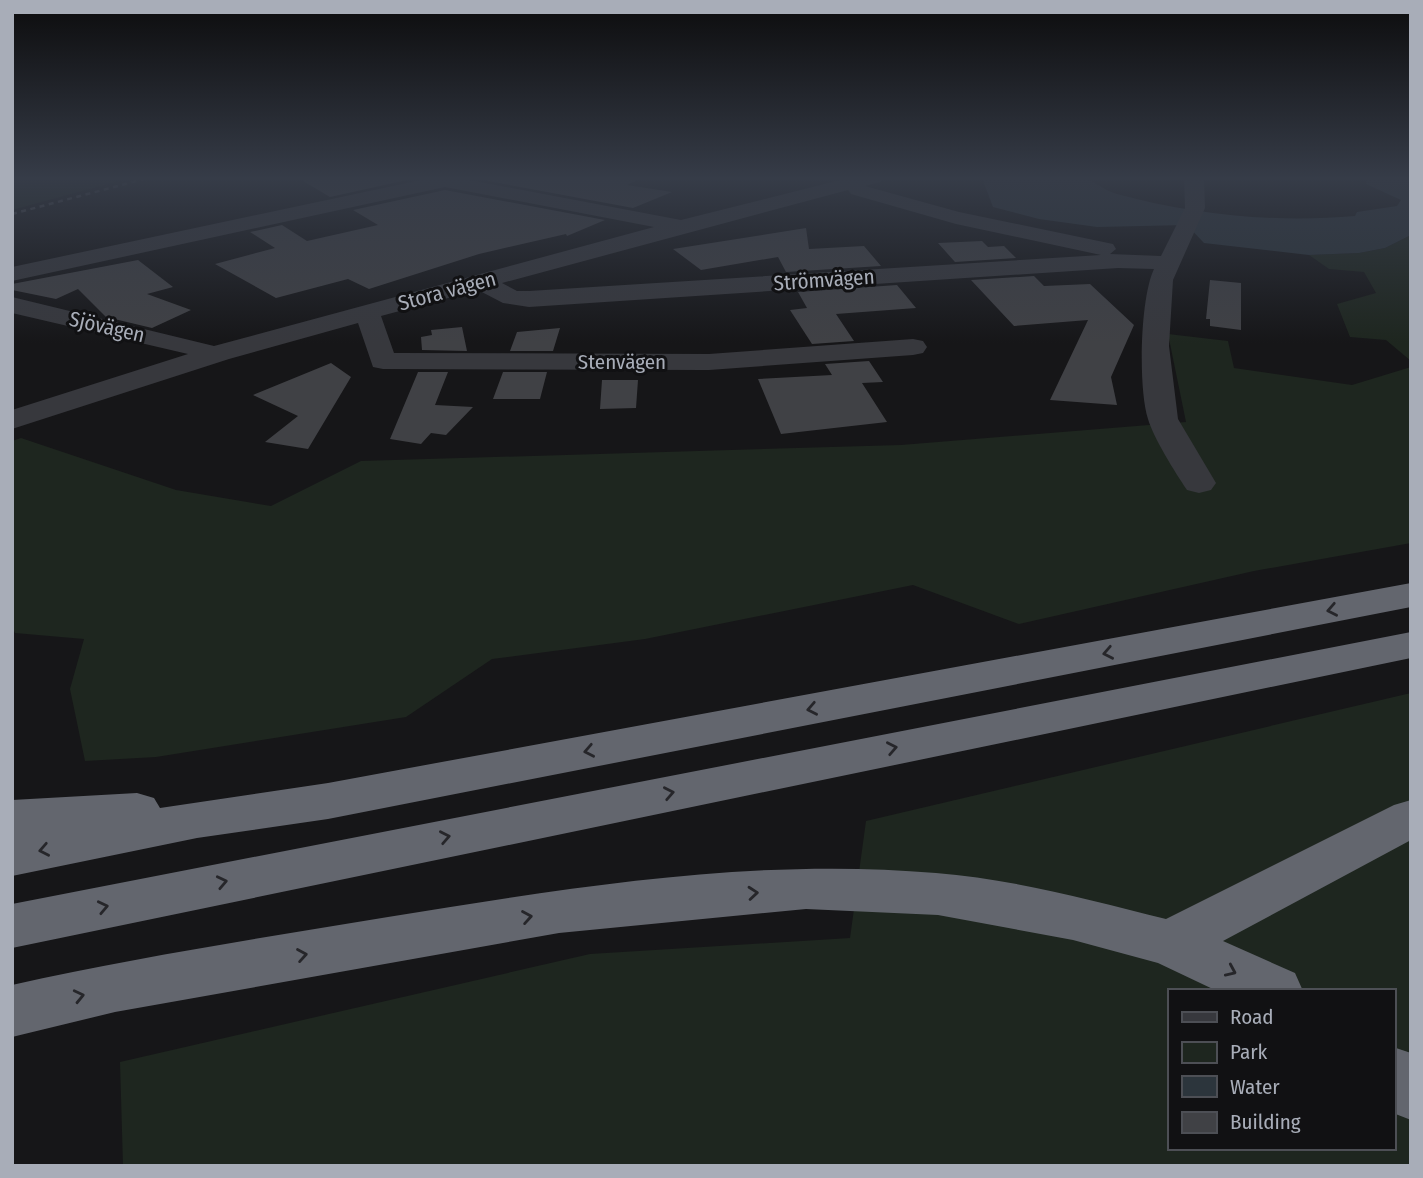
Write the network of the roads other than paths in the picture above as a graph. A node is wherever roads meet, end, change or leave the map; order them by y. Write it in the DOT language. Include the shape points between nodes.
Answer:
graph roads {
  1 [pos="196,233"];
  2 [pos="662,233"];
  3 [pos="1027,233"];
  4 [pos="1179,233"];
  5 [pos="1159,261"];
  6 [pos="12,274"];
  7 [pos="482,282"];
  8 [pos="12,304"];
  9 [pos="367,312"];
  10 [pos="913,347"];
  11 [pos="202,349"];
  12 [pos="170,367"];
  13 [pos="12,408"];
  14 [pos="12,421"];
  15 [pos="1199,483"];
  16 [pos="1411,595"];
  17 [pos="1411,645"];
  18 [pos="328,801"];
  19 [pos="12,818"];
  20 [pos="1411,818"];
  21 [pos="12,856"];
  22 [pos="12,926"];
  23 [pos="1170,943"];
  24 [pos="1271,989"];
  25 [pos="12,1012"];
  26 [pos="1395,1077"];
  27 [pos="1411,1091"];
  1 -- 6 [label="street"];
  2 -- 7 [label="street, Stora vägen"];
  3 -- 5 [label="street"];
  4 -- 5 [label="street"];
  5 -- 7 [label="street, Strömvägen" via="529,299 512,298"];
  5 -- 15 [label="street" via="1154,346 1163,419"];
  7 -- 9 [label="street, Stora vägen"];
  8 -- 11 [label="street, Sjövägen"];
  9 -- 10 [label="street, Stenvägen" via="383,362 709,362"];
  9 -- 12 [label="street, Stora vägen"];
  12 -- 13 [label="street, Stora vägen"];
  12 -- 14 [label="street, Stora vägen"];
  16 -- 18 [label="highway, one-way"];
  22 -- 17 [label="highway, one-way"];
  18 -- 19 [label="highway"];
  18 -- 21 [label="highway, one-way" via="197,820"];
  20 -- 23 [label="highway"];
  23 -- 24 [label="highway, one-way"];
  25 -- 23 [label="highway, one-way" via="114,987 559,911 806,888 938,894 1073,918"];
  26 -- 27 [label="highway"];
}
